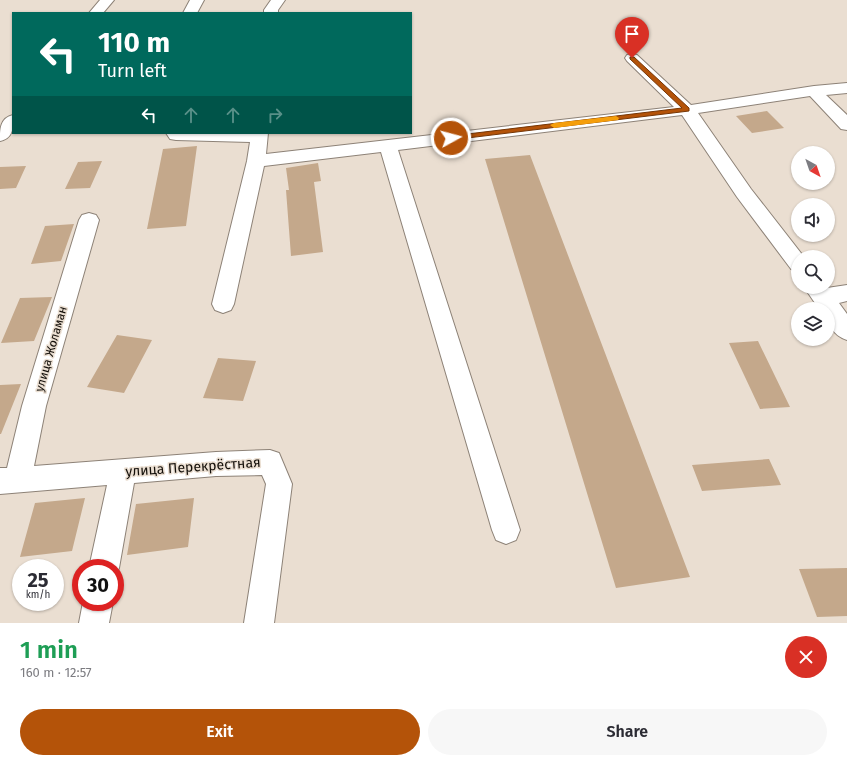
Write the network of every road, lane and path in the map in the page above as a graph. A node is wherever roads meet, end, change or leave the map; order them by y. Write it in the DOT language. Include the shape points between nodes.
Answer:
graph roads {
  1 [pos="107,0"];
  2 [pos="197,0"];
  3 [pos="278,0"];
  4 [pos="97,12"];
  5 [pos="191,12"];
  6 [pos="271,12"];
  7 [pos="632,58"];
  8 [pos="847,88"];
  9 [pos="814,91"];
  10 [pos="687,110"];
  11 [pos="12,121"];
  12 [pos="847,125"];
  13 [pos="175,134"];
  14 [pos="260,135"];
  15 [pos="0,136"];
  16 [pos="388,145"];
  17 [pos="256,160"];
  18 [pos="89,220"];
  19 [pos="791,255"];
  20 [pos="835,293"];
  21 [pos="847,293"];
  22 [pos="820,294"];
  23 [pos="223,304"];
  24 [pos="847,331"];
  25 [pos="123,471"];
  26 [pos="9,480"];
  27 [pos="506,530"];
  28 [pos="106,559"];
  29 [pos="96,611"];
  30 [pos="94,623"];
  31 [pos="259,623"];
  1 -- 4 [label="street"];
  2 -- 5 [label="street"];
  3 -- 6 [label="street"];
  7 -- 10 [label="street"];
  8 -- 9 [label="street"];
  9 -- 10 [label="street"];
  9 -- 12 [label="street"];
  10 -- 16 [label="street"];
  10 -- 19 [label="street" via="744,193"];
  11 -- 15 [label="street"];
  13 -- 14 [label="street"];
  14 -- 17 [label="street"];
  16 -- 17 [label="street"];
  16 -- 27 [label="street"];
  17 -- 23 [label="street"];
  18 -- 26 [label="street, улица Жоламан" via="34,406"];
  20 -- 21 [label="street"];
  22 -- 24 [label="street"];
  25 -- 26 [label="street, улица Перекрёстная"];
  25 -- 28 [label="street"];
  25 -- 31 [label="street, улица Перекрёстная" via="270,462 279,484"];
  29 -- 30 [label="street"];
}
